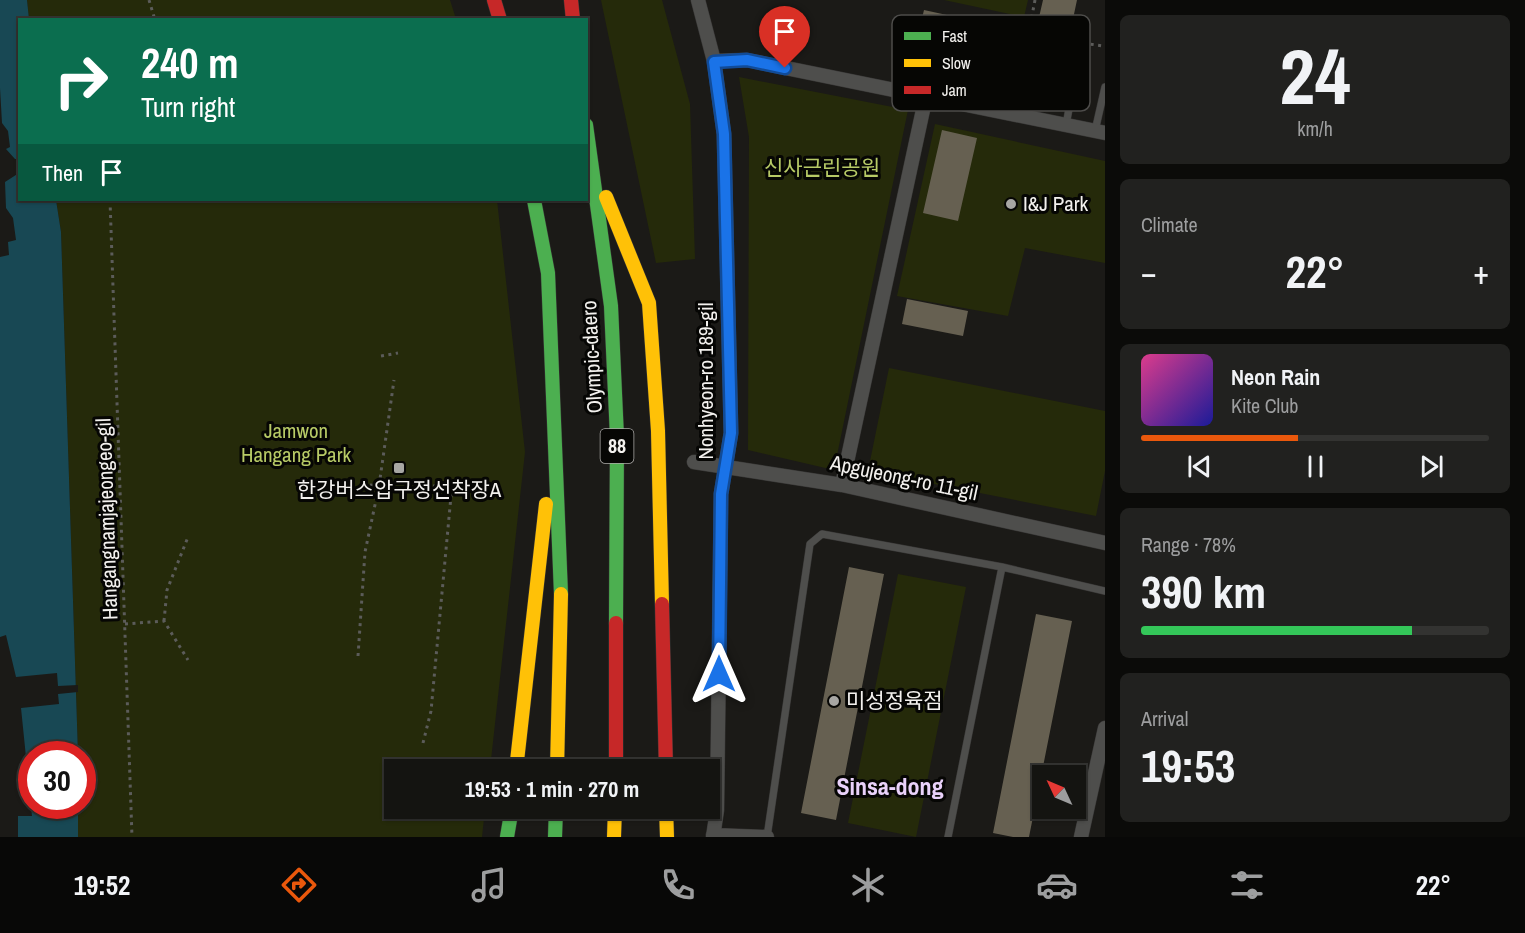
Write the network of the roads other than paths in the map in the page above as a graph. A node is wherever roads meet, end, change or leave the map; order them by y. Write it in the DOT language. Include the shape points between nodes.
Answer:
graph roads {
  1 [pos="494,0"];
  2 [pos="571,0"];
  3 [pos="698,0"];
  4 [pos="499,18"];
  5 [pos="573,18"];
  6 [pos="714,62"];
  7 [pos="1105,87"];
  8 [pos="892,89"];
  9 [pos="923,111"];
  10 [pos="998,111"];
  11 [pos="1069,111"];
  12 [pos="1066,125"];
  13 [pos="1100,132"];
  14 [pos="588,138"];
  15 [pos="591,160"];
  16 [pos="534,201"];
  17 [pos="553,438"];
  18 [pos="694,462"];
  19 [pos="727,466"];
  20 [pos="842,486"];
  21 [pos="1105,543"];
  22 [pos="1002,567"];
  23 [pos="1105,591"];
  24 [pos="1105,728"];
  25 [pos="517,759"];
  26 [pos="557,759"];
  27 [pos="616,759"];
  28 [pos="666,759"];
  29 [pos="510,819"];
  30 [pos="556,819"];
  31 [pos="615,819"];
  32 [pos="666,819"];
  33 [pos="713,836"];
  34 [pos="507,837"];
  35 [pos="555,837"];
  36 [pos="614,837"];
  37 [pos="667,837"];
  38 [pos="766,837"];
  39 [pos="948,837"];
  40 [pos="1081,837"];
  1 -- 4 [label="highway"];
  2 -- 5 [label="highway"];
  3 -- 6 [label="street, Nonhyeon-ro 189-gil"];
  6 -- 8 [label="street" via="747,60"];
  6 -- 19 [label="street, Nonhyeon-ro 189-gil" via="724,134 731,433"];
  7 -- 13 [label="lane"];
  9 -- 20 [label="street"];
  10 -- 12 [label="street"];
  11 -- 12 [label="lane"];
  12 -- 13 [label="street"];
  14 -- 15 [label="highway, Olympic-daero / 88"];
  15 -- 27 [label="highway, Olympic-daero / 88" via="611,306 616,413"];
  15 -- 28 [label="highway" via="649,303 658,431"];
  16 -- 17 [label="highway, Olympic-daero" via="548,273"];
  17 -- 25 [label="highway"];
  17 -- 26 [label="highway, Olympic-daero" via="562,566"];
  18 -- 19 [label="street, Apgujeong-ro 11-gil"];
  19 -- 20 [label="street, Apgujeong-ro 11-gil"];
  19 -- 33 [label="street, Nonhyeon-ro 189-gil" via="721,494 717,810"];
  20 -- 21 [label="street, Apgujeong-ro 11-gil"];
  22 -- 23 [label="lane"];
  22 -- 38 [label="lane" via="822,534 810,544"];
  22 -- 39 [label="lane"];
  24 -- 40 [label="street"];
  29 -- 34 [label="highway"];
  30 -- 35 [label="highway"];
  31 -- 36 [label="highway"];
  32 -- 37 [label="highway"];
  33 -- 38 [label="street"];
}
